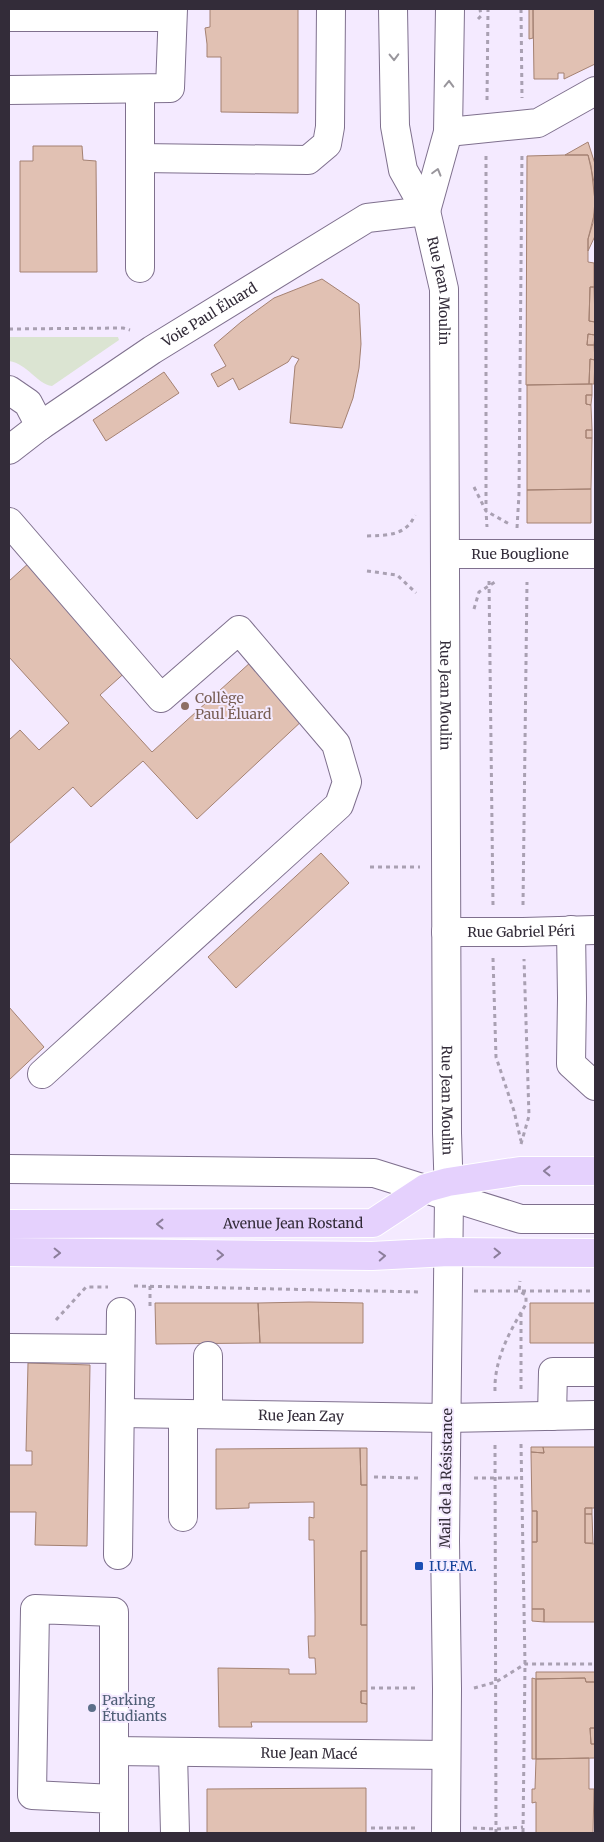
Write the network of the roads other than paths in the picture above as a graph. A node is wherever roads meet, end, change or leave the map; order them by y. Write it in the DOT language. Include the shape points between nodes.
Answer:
graph roads {
  1 [pos="331,9"];
  2 [pos="393,9"];
  3 [pos="450,9"];
  4 [pos="173,13"];
  5 [pos="9,17"];
  6 [pos="140,88"];
  7 [pos="9,90"];
  8 [pos="595,91"];
  9 [pos="448,132"];
  10 [pos="140,158"];
  11 [pos="426,211"];
  12 [pos="140,268"];
  13 [pos="9,390"];
  14 [pos="40,426"];
  15 [pos="9,450"];
  16 [pos="9,522"];
  17 [pos="445,554"];
  18 [pos="595,554"];
  19 [pos="583,930"];
  20 [pos="446,932"];
  21 [pos="584,998"];
  22 [pos="42,1074"];
  23 [pos="595,1086"];
  24 [pos="9,1169"];
  25 [pos="595,1171"];
  26 [pos="441,1189"];
  27 [pos="595,1219"];
  28 [pos="9,1224"];
  29 [pos="9,1252"];
  30 [pos="448,1252"];
  31 [pos="595,1253"];
  32 [pos="121,1312"];
  33 [pos="9,1348"];
  34 [pos="120,1349"];
  35 [pos="208,1356"];
  36 [pos="595,1372"];
  37 [pos="120,1413"];
  38 [pos="195,1414"];
  39 [pos="595,1415"];
  40 [pos="552,1416"];
  41 [pos="446,1418"];
  42 [pos="183,1517"];
  43 [pos="118,1555"];
  44 [pos="114,1751"];
  45 [pos="173,1753"];
  46 [pos="446,1755"];
  47 [pos="114,1799"];
  48 [pos="445,1830"];
  49 [pos="114,1833"];
  50 [pos="175,1833"];
  1 -- 10 [label="street" via="330,128 327,144 308,160"];
  2 -- 11 [label="street, Rue Jean Moulin, one-way" via="395,126 403,170"];
  9 -- 3 [label="street, Rue Jean Moulin, one-way"];
  4 -- 5 [label="street"];
  4 -- 6 [label="street" via="170,88"];
  6 -- 7 [label="street"];
  6 -- 10 [label="street"];
  8 -- 9 [label="street" via="538,123"];
  11 -- 9 [label="street, Rue Jean Moulin, one-way"];
  10 -- 12 [label="street"];
  11 -- 14 [label="street, Voie Paul Éluard" via="367,218 152,350"];
  11 -- 17 [label="street, Rue Jean Moulin" via="444,289"];
  13 -- 14 [label="street" via="28,404"];
  14 -- 15 [label="street, Voie Paul Éluard"];
  16 -- 22 [label="street" via="162,698 240,630 336,744 347,782 339,805"];
  17 -- 18 [label="street, Rue Bouglione"];
  17 -- 20 [label="street, Rue Jean Moulin"];
  19 -- 20 [label="street, Rue Gabriel Péri"];
  19 -- 21 [label="street"];
  20 -- 26 [label="street, Rue Jean Moulin"];
  21 -- 23 [label="street" via="571,1064"];
  24 -- 26 [label="street" via="374,1173"];
  25 -- 26 [label="main road, Avenue Jean Rostand, one-way" via="520,1170"];
  26 -- 27 [label="street" via="521,1219"];
  26 -- 28 [label="main road, Avenue Jean Rostand, one-way" via="373,1223"];
  26 -- 30 [label="street, Mail de la Résistance"];
  29 -- 30 [label="main road, one-way" via="372,1256"];
  30 -- 31 [label="main road, one-way"];
  30 -- 41 [label="street, Mail de la Résistance"];
  32 -- 34 [label="street"];
  33 -- 34 [label="street"];
  34 -- 37 [label="street"];
  35 -- 38 [label="street"];
  36 -- 40 [label="street" via="553,1372"];
  37 -- 38 [label="street, Rue Jean Zay"];
  37 -- 43 [label="street"];
  38 -- 41 [label="street, Rue Jean Zay"];
  38 -- 42 [label="street"];
  39 -- 40 [label="street, Rue Jean Zay"];
  40 -- 41 [label="street, Rue Jean Zay"];
  41 -- 46 [label="street, Mail de la Résistance"];
  44 -- 45 [label="street, Rue Jean Macé"];
  44 -- 47 [label="street"];
  44 -- 47 [label="street" via="114,1612 34,1609 32,1795"];
  45 -- 46 [label="street, Rue Jean Macé"];
  45 -- 50 [label="street"];
  46 -- 48 [label="street, Mail de la Résistance"];
  47 -- 49 [label="street"];
}
